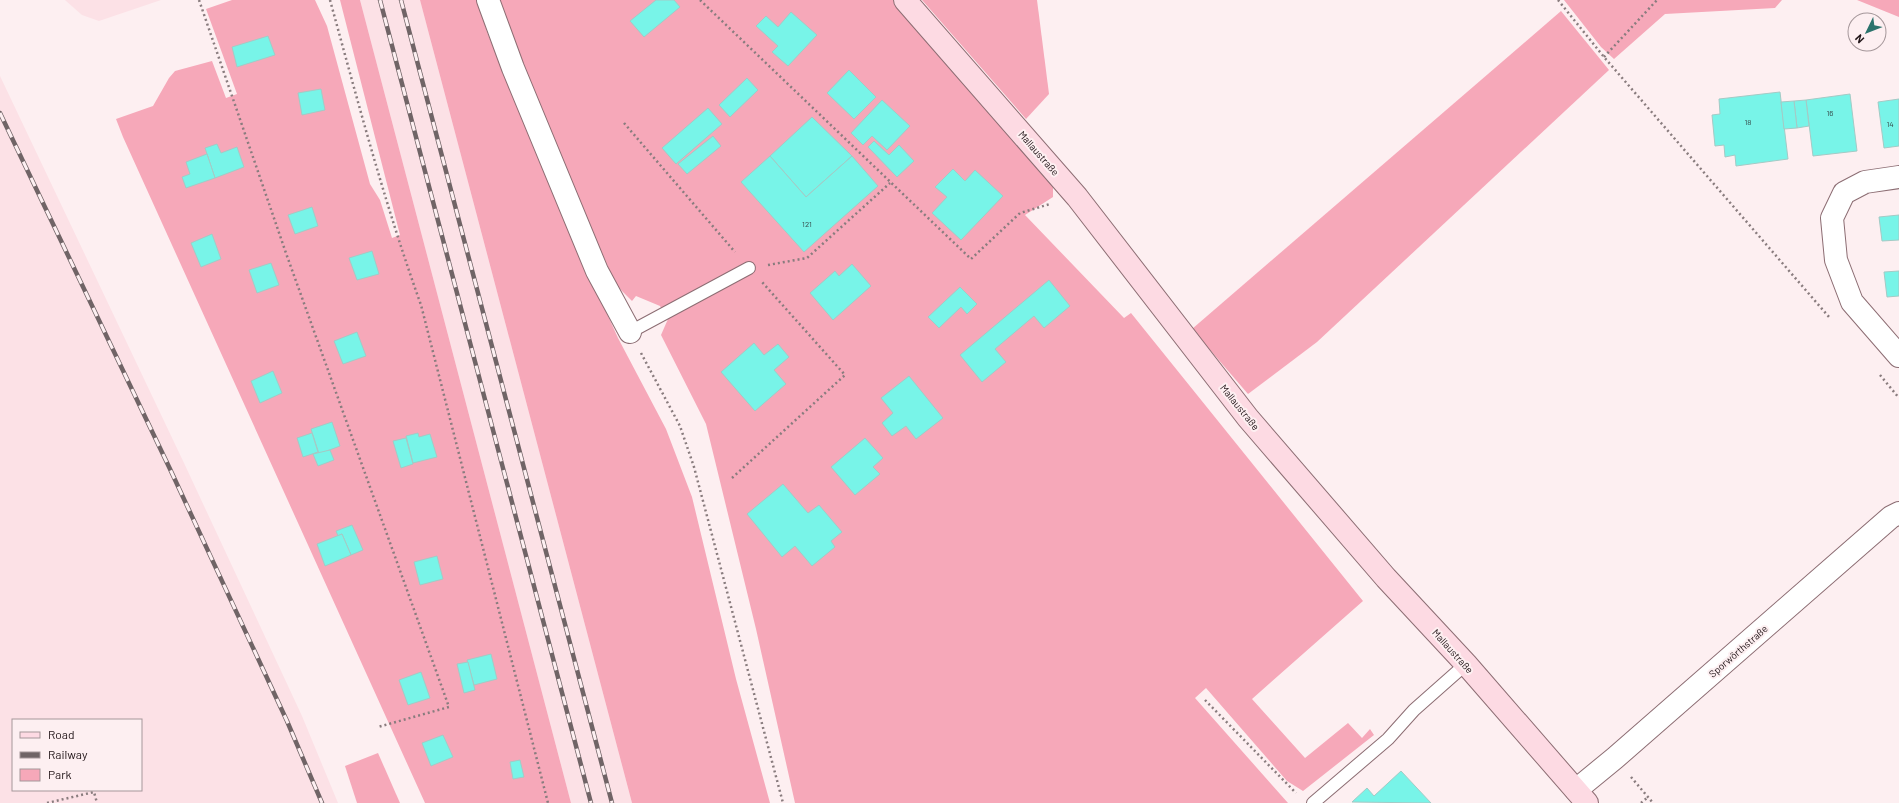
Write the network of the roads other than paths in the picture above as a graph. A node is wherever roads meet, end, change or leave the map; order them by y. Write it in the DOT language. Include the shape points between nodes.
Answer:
graph roads {
  1 [pos="488,0"];
  2 [pos="905,0"];
  3 [pos="1899,177"];
  4 [pos="749,268"];
  5 [pos="630,332"];
  6 [pos="1899,356"];
  7 [pos="1899,513"];
  8 [pos="1466,664"];
  9 [pos="1582,797"];
  10 [pos="1313,803"];
  1 -- 5 [label="street" via="513,68 597,271"];
  2 -- 8 [label="street, Mallaustraße" via="1077,197 1248,418 1386,578"];
  3 -- 6 [label="street" via="1864,182 1844,193 1832,218 1836,260 1852,302"];
  4 -- 5 [label="lane"];
  7 -- 9 [label="street, Sporwörthstraße" via="1891,517 1615,758"];
  8 -- 9 [label="street, Mallaustraße"];
  8 -- 10 [label="lane" via="1414,710 1388,739"];
}
